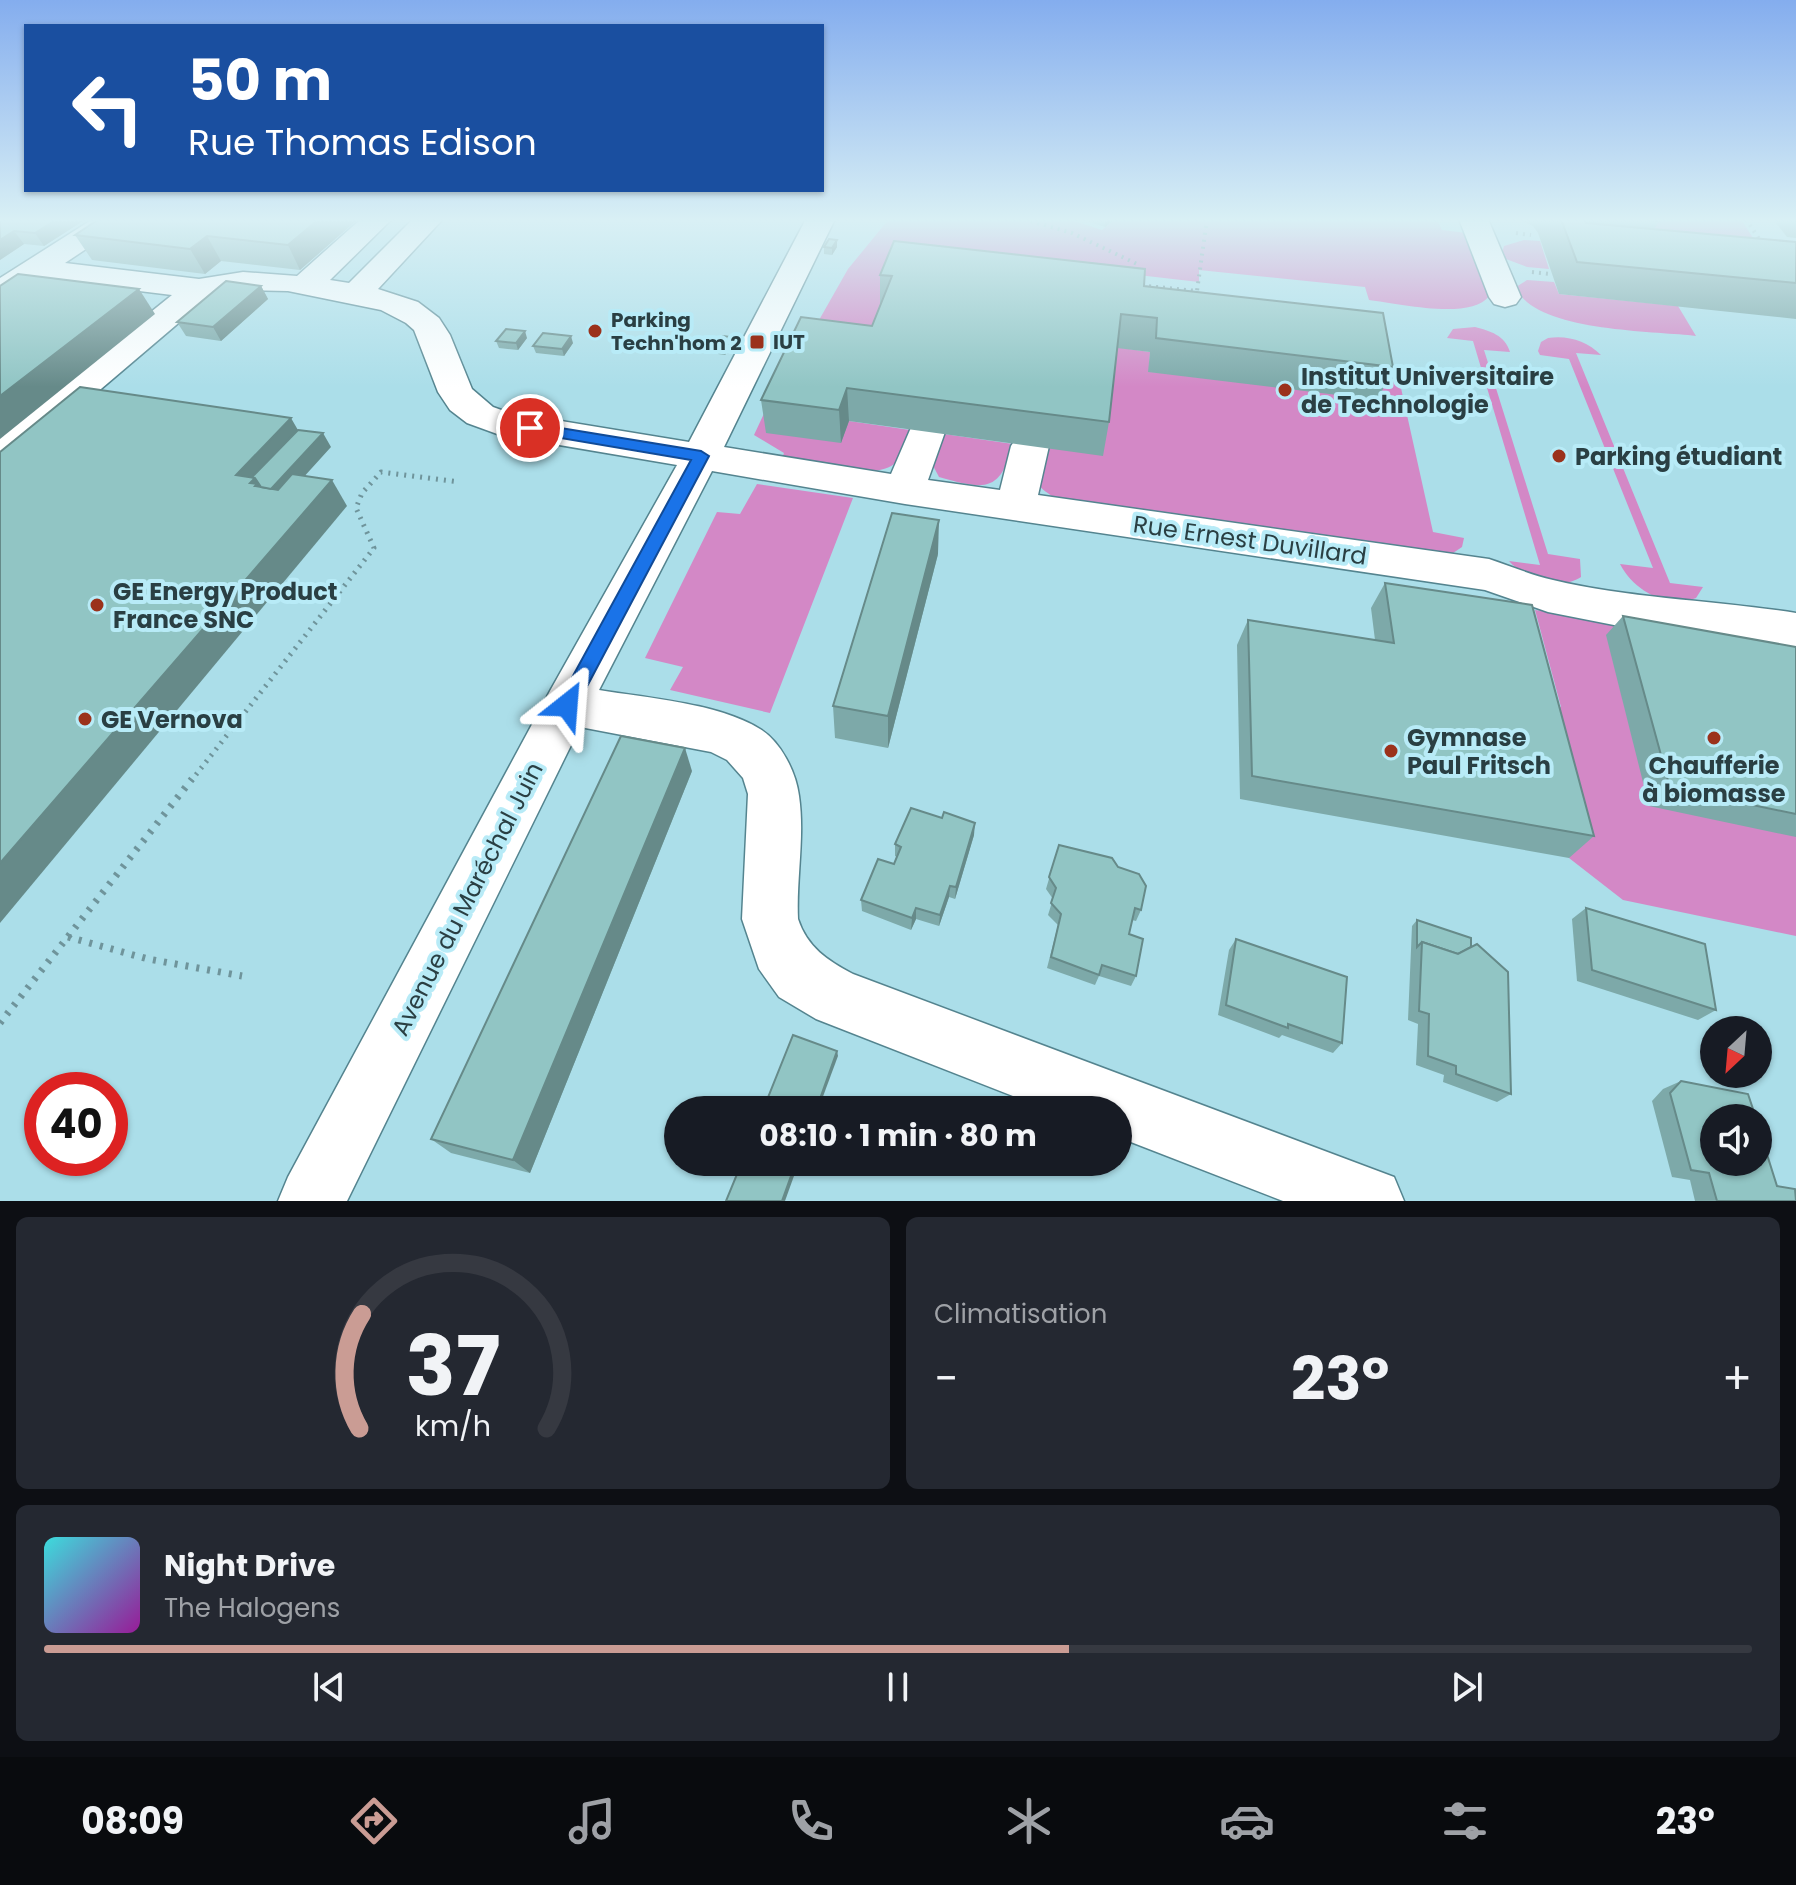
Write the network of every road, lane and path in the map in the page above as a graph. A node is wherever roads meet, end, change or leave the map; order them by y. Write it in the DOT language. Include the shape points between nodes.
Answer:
graph roads {
  1 [pos="25,275"];
  2 [pos="84,275"];
  3 [pos="306,275"];
  4 [pos="374,275"];
  5 [pos="792,275"];
  6 [pos="1199,275"];
  7 [pos="1496,275"];
  8 [pos="295,284"];
  9 [pos="199,289"];
  10 [pos="0,292"];
  11 [pos="355,295"];
  12 [pos="1147,297"];
  13 [pos="1505,297"];
  14 [pos="1386,373"];
  15 [pos="1438,377"];
  16 [pos="926,432"];
  17 [pos="1030,446"];
  18 [pos="0,454"];
  19 [pos="701,456"];
  20 [pos="459,482"];
  21 [pos="905,490"];
  22 [pos="1016,506"];
  23 [pos="1796,630"];
  24 [pos="567,705"];
  25 [pos="68,937"];
  26 [pos="242,976"];
  27 [pos="0,1023"];
  28 [pos="312,1201"];
  29 [pos="1370,1201"];
  1 -- 10 [label="street"];
  2 -- 9 [label="street"];
  3 -- 8 [label="street"];
  4 -- 11 [label="street"];
  5 -- 19 [label="street, Avenue du Maréchal Juin"];
  6 -- 12 [label="path" via="1197,291 1147,286"];
  7 -- 13 [label="street"];
  8 -- 9 [label="street, Rue Ernest Duvillard" via="243,281"];
  8 -- 11 [label="street, Rue Ernest Duvillard"];
  9 -- 18 [label="street"];
  11 -- 19 [label="street, Rue Ernest Duvillard" via="400,306 419,317 436,337 443,366 461,401 474,412 500,423"];
  14 -- 15 [label="path"];
  16 -- 21 [label="street"];
  17 -- 22 [label="street"];
  19 -- 21 [label="street, Rue Ernest Duvillard"];
  19 -- 24 [label="street, Avenue du Maréchal Juin"];
  20 -- 25 [label="path" via="381,472 358,495 356,516 374,548"];
  21 -- 22 [label="street, Rue Ernest Duvillard"];
  22 -- 23 [label="street, Rue Ernest Duvillard" via="1489,575 1548,596 1619,609"];
  24 -- 28 [label="street, Avenue du Maréchal Juin"];
  24 -- 29 [label="street" via="719,734 745,745 766,769 775,792 767,897 770,924 779,950 801,976 837,998"];
  25 -- 26 [label="path"];
  25 -- 27 [label="path"];
}
